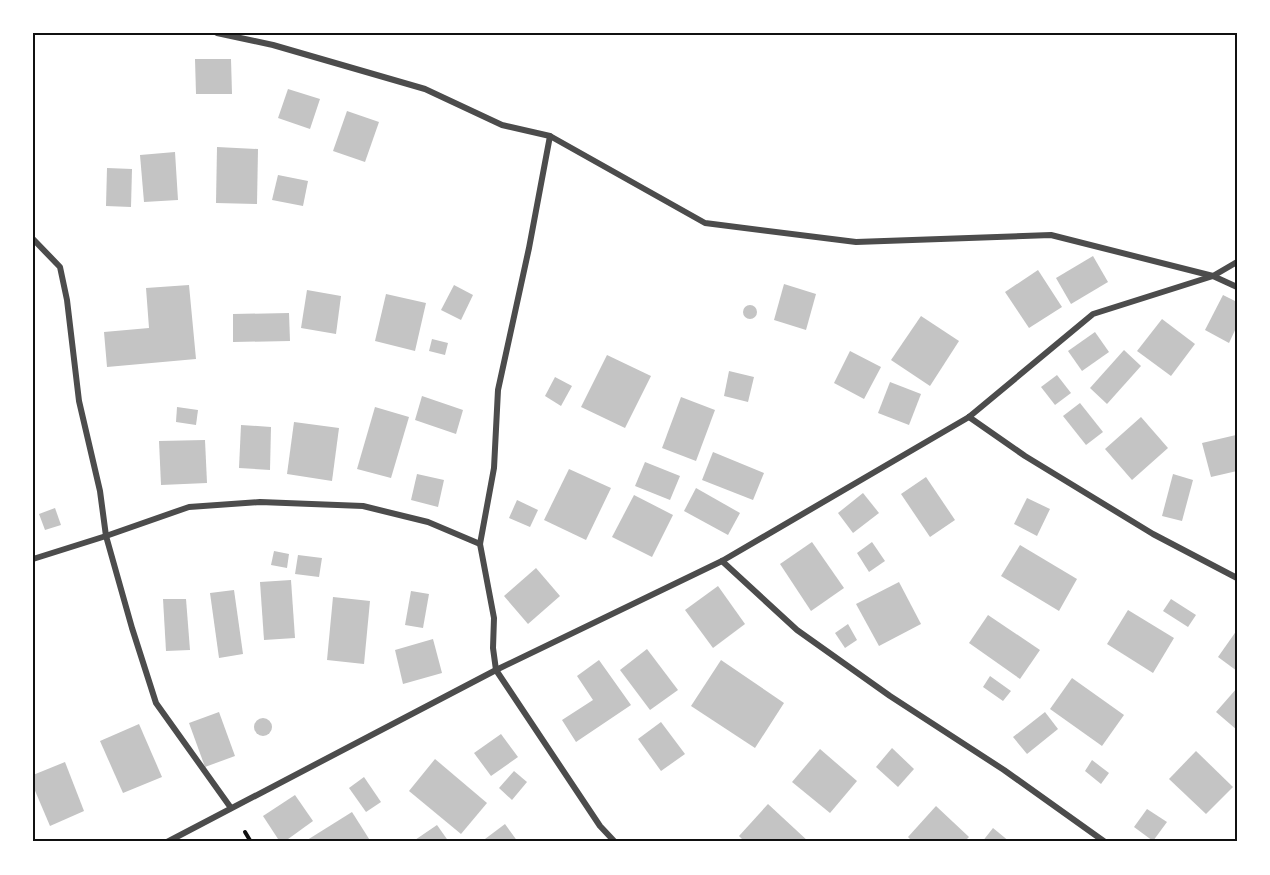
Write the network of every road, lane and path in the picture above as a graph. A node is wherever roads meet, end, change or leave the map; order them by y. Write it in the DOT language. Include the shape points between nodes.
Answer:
graph roads {
  1 [pos="217,33"];
  2 [pos="550,136"];
  3 [pos="33,239"];
  4 [pos="1237,262"];
  5 [pos="1213,276"];
  6 [pos="1237,287"];
  7 [pos="969,417"];
  8 [pos="106,536"];
  9 [pos="480,544"];
  10 [pos="33,559"];
  11 [pos="722,561"];
  12 [pos="1237,578"];
  13 [pos="496,670"];
  14 [pos="231,808"];
  15 [pos="167,842"];
  16 [pos="615,842"];
  17 [pos="1105,842"];
  1 -- 2 [label="street" via="425,89 502,125"];
  2 -- 5 [label="street" via="705,224 856,242 1051,235"];
  2 -- 9 [label="street" via="498,390 494,468"];
  3 -- 8 [label="street" via="60,267 79,401"];
  4 -- 5 [label="street"];
  5 -- 6 [label="street"];
  5 -- 7 [label="street" via="1093,314"];
  7 -- 11 [label="street"];
  7 -- 12 [label="street" via="1024,456 1153,534"];
  8 -- 9 [label="street" via="189,507 260,502 363,506 428,522"];
  8 -- 10 [label="street"];
  8 -- 14 [label="street" via="156,703"];
  9 -- 13 [label="street" via="494,618"];
  11 -- 13 [label="street"];
  11 -- 17 [label="street" via="797,630"];
  13 -- 14 [label="street"];
  13 -- 16 [label="street" via="600,826"];
  14 -- 15 [label="street"];
}
